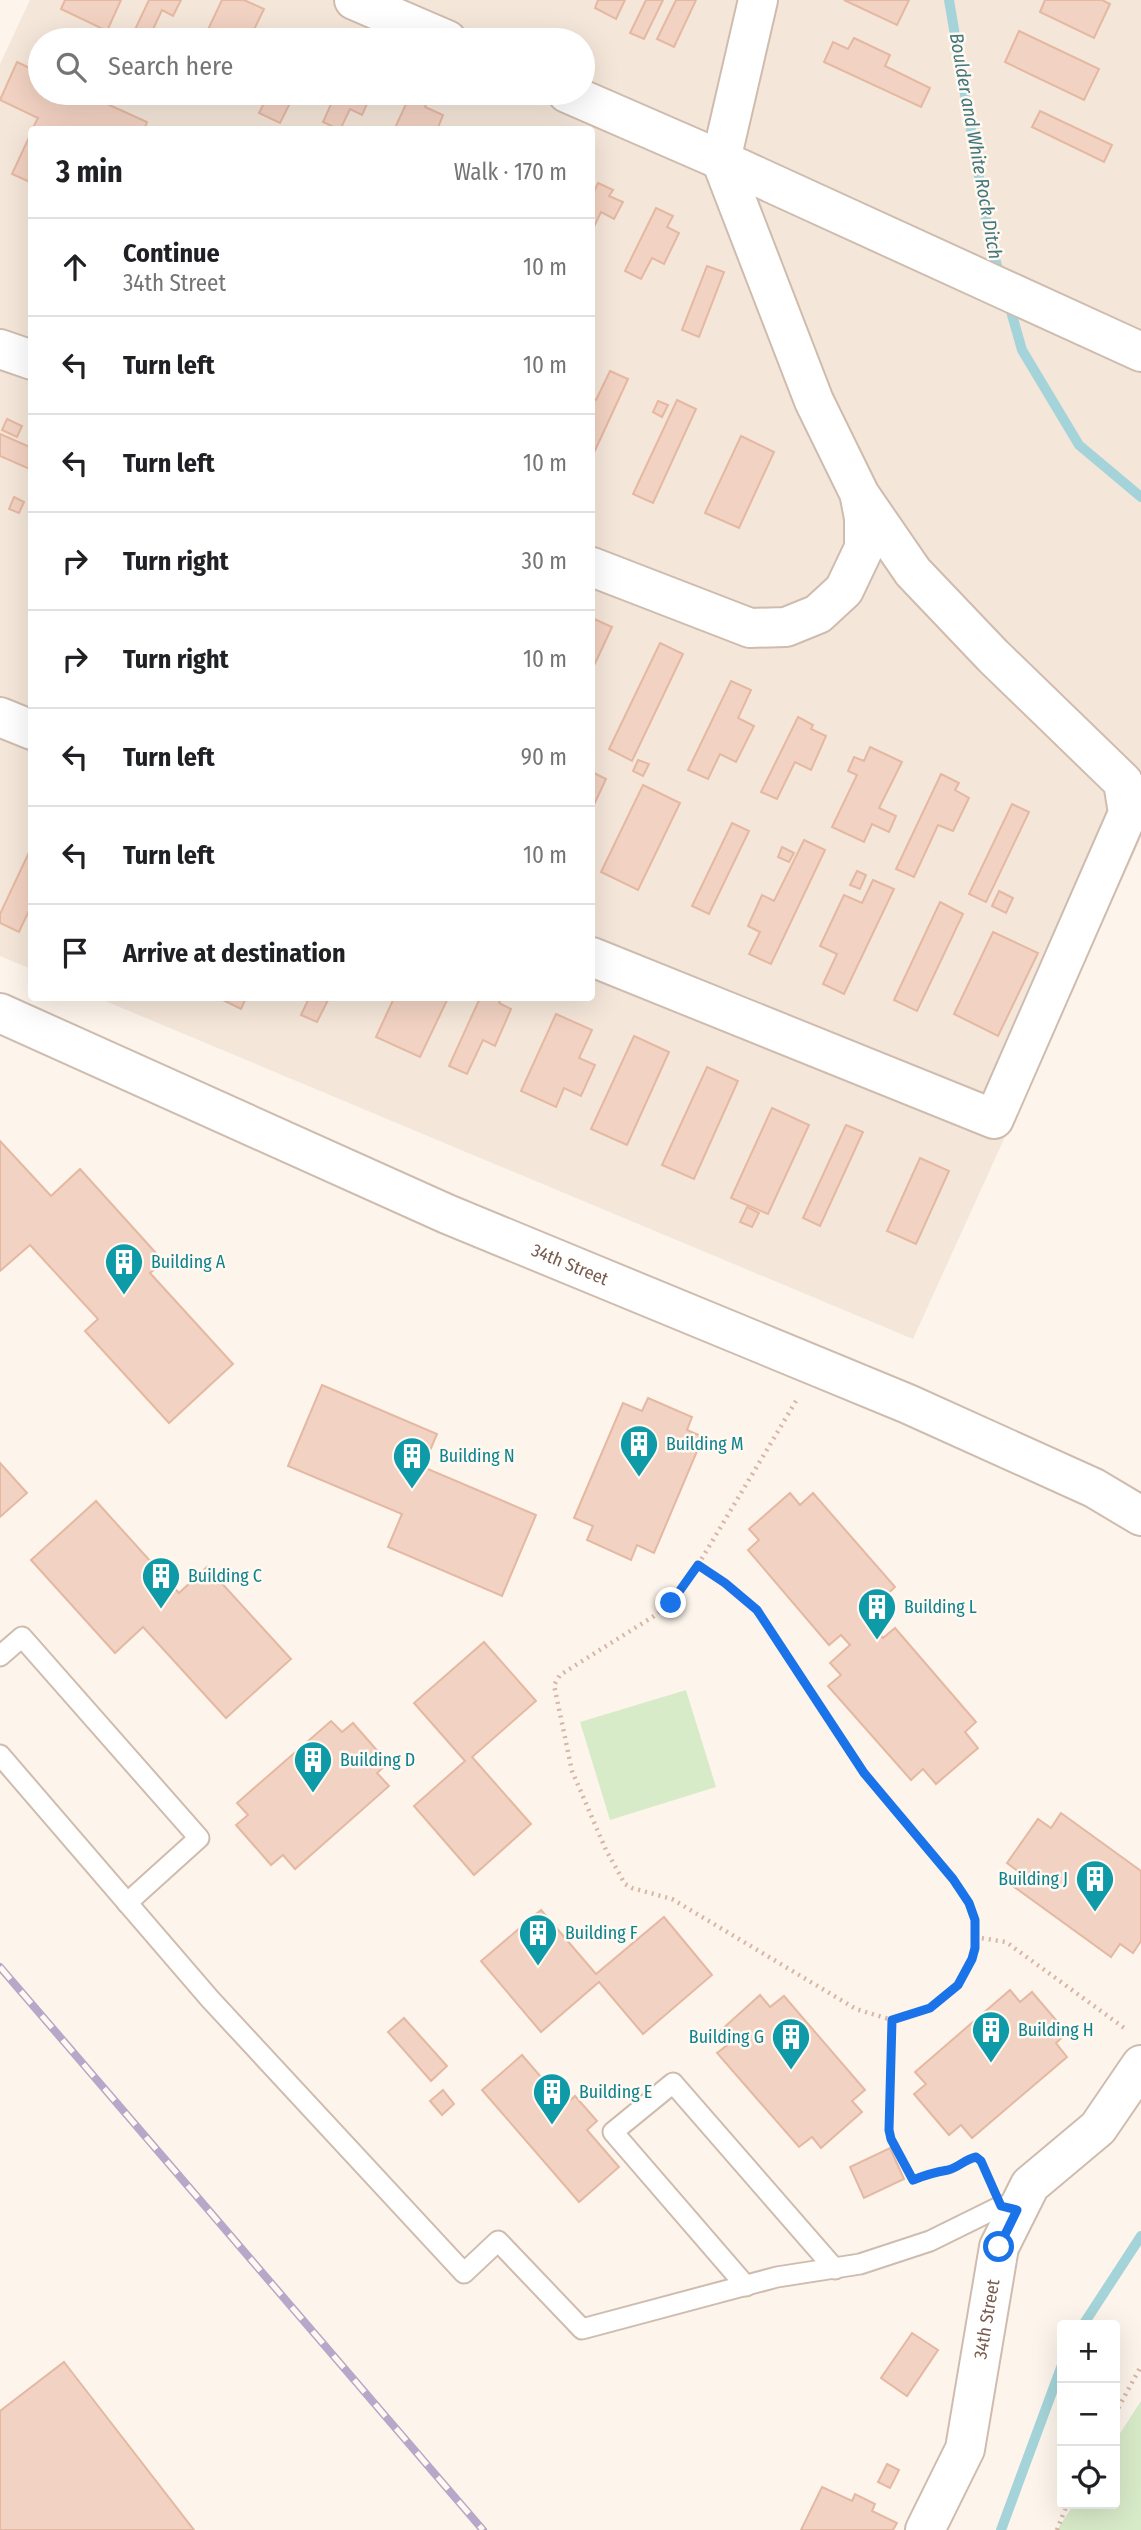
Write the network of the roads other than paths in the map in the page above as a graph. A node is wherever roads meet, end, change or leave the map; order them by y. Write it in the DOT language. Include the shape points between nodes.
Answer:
graph roads {
  1 [pos="354,0"];
  2 [pos="758,0"];
  3 [pos="419,28"];
  4 [pos="595,105"];
  5 [pos="721,160"];
  6 [pos="0,349"];
  7 [pos="1141,352"];
  8 [pos="28,359"];
  9 [pos="860,495"];
  10 [pos="595,568"];
  11 [pos="0,718"];
  12 [pos="28,728"];
  13 [pos="595,958"];
  14 [pos="0,1013"];
  15 [pos="1141,1516"];
  16 [pos="0,1656"];
  17 [pos="0,1755"];
  18 [pos="127,1903"];
  19 [pos="1135,2048"];
  20 [pos="1009,2208"];
  21 [pos="835,2269"];
  22 [pos="746,2286"];
  23 [pos="925,2530"];
  1 -- 3 [label="street"];
  2 -- 5 [label="street"];
  4 -- 5 [label="street"];
  5 -- 7 [label="street"];
  5 -- 9 [label="street" via="814,401"];
  6 -- 8 [label="street"];
  9 -- 10 [label="street" via="864,548 844,590 818,614 786,627 750,628"];
  9 -- 13 [label="street" via="912,572 1124,782 1128,813 994,1119"];
  11 -- 12 [label="street"];
  14 -- 15 [label="street, 34th Street" via="447,1214 908,1404 1094,1488"];
  16 -- 18 [label="lane" via="22,1637 199,1838"];
  17 -- 18 [label="lane"];
  18 -- 22 [label="lane" via="464,2273 498,2241 582,2329"];
  19 -- 20 [label="street, 34th Street" via="1098,2127"];
  20 -- 21 [label="lane" via="930,2241"];
  20 -- 23 [label="street, 34th Street" via="965,2449"];
  21 -- 22 [label="lane"];
  21 -- 22 [label="lane" via="673,2083 613,2132"];
}
